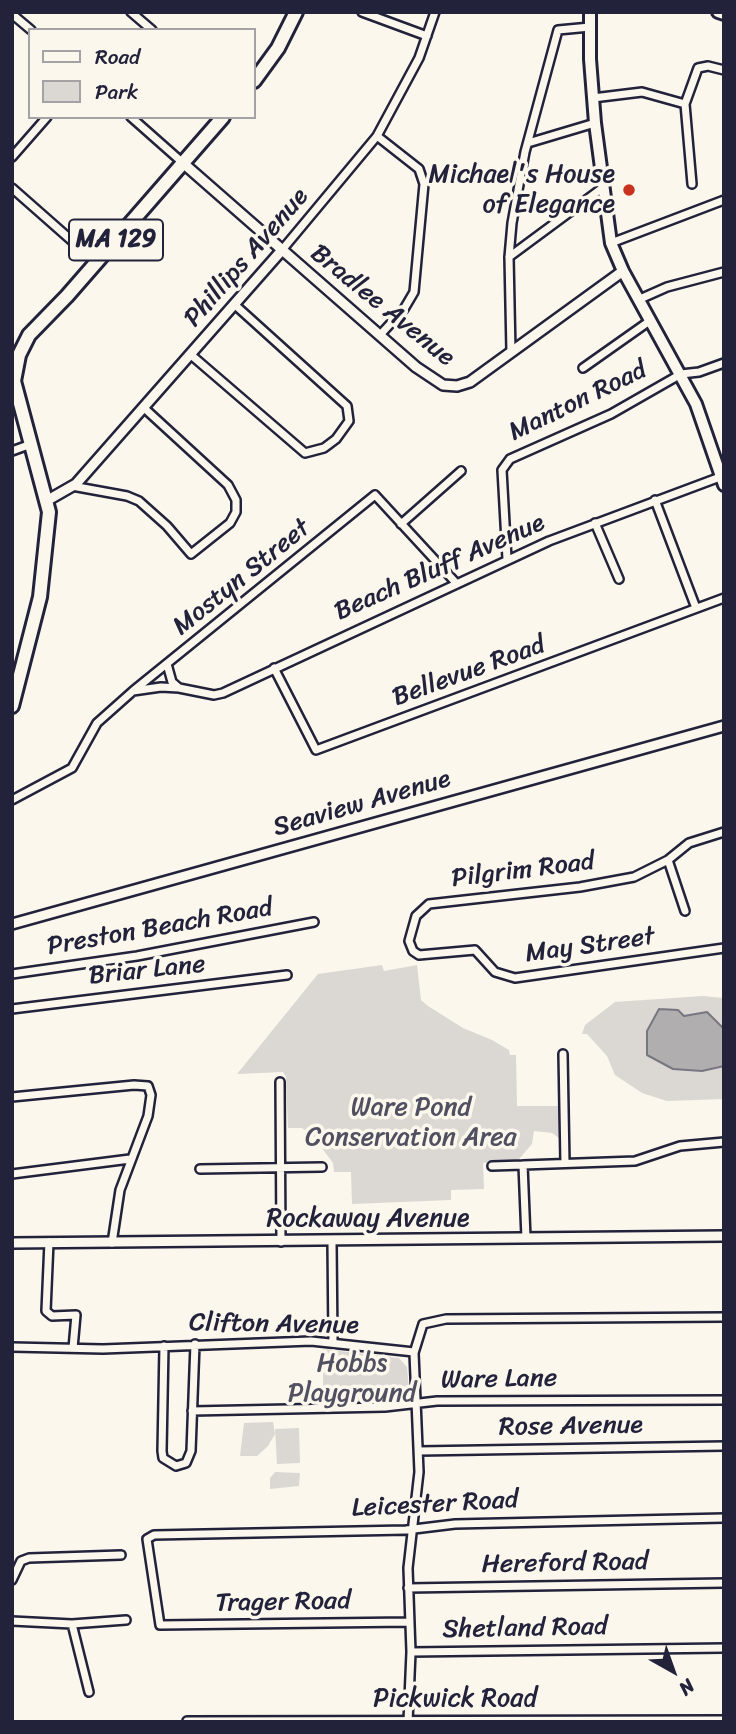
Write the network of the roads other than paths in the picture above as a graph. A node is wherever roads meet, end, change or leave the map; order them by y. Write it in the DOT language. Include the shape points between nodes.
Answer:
graph roads {
  1 [pos="131,12"];
  2 [pos="296,12"];
  3 [pos="362,12"];
  4 [pos="435,12"];
  5 [pos="590,12"];
  6 [pos="718,12"];
  7 [pos="12,14"];
  8 [pos="724,14"];
  9 [pos="590,27"];
  10 [pos="29,28"];
  11 [pos="150,28"];
  12 [pos="427,36"];
  13 [pos="724,70"];
  14 [pos="256,78"];
  15 [pos="593,98"];
  16 [pos="685,104"];
  17 [pos="45,119"];
  18 [pos="133,119"];
  19 [pos="221,119"];
  20 [pos="595,123"];
  21 [pos="377,136"];
  22 [pos="528,143"];
  23 [pos="12,157"];
  24 [pos="183,163"];
  25 [pos="692,184"];
  26 [pos="12,188"];
  27 [pos="601,189"];
  28 [pos="724,200"];
  29 [pos="611,243"];
  30 [pos="282,250"];
  31 [pos="509,257"];
  32 [pos="96,262"];
  33 [pos="623,271"];
  34 [pos="724,272"];
  35 [pos="640,299"];
  36 [pos="234,304"];
  37 [pos="49,316"];
  38 [pos="652,319"];
  39 [pos="380,335"];
  40 [pos="18,343"];
  41 [pos="511,352"];
  42 [pos="190,354"];
  43 [pos="724,363"];
  44 [pos="583,368"];
  45 [pos="681,374"];
  46 [pos="14,389"];
  47 [pos="143,407"];
  48 [pos="32,443"];
  49 [pos="12,451"];
  50 [pos="719,458"];
  51 [pos="461,471"];
  52 [pos="722,481"];
  53 [pos="72,486"];
  54 [pos="48,500"];
  55 [pos="654,500"];
  56 [pos="595,523"];
  57 [pos="401,524"];
  58 [pos="507,559"];
  59 [pos="619,579"];
  60 [pos="457,584"];
  61 [pos="724,597"];
  62 [pos="696,608"];
  63 [pos="167,664"];
  64 [pos="17,668"];
  65 [pos="274,668"];
  66 [pos="179,688"];
  67 [pos="133,691"];
  68 [pos="12,706"];
  69 [pos="724,726"];
  70 [pos="12,800"];
  71 [pos="724,832"];
  72 [pos="668,860"];
  73 [pos="685,911"];
  74 [pos="314,922"];
  75 [pos="12,924"];
  76 [pos="724,948"];
  77 [pos="472,950"];
  78 [pos="12,974"];
  79 [pos="287,975"];
  80 [pos="12,1009"];
  81 [pos="563,1054"];
  82 [pos="280,1082"];
  83 [pos="12,1097"];
  84 [pos="724,1142"];
  85 [pos="130,1159"];
  86 [pos="565,1163"];
  87 [pos="523,1165"];
  88 [pos="282,1166"];
  89 [pos="492,1166"];
  90 [pos="322,1167"];
  91 [pos="200,1169"];
  92 [pos="12,1174"];
  93 [pos="724,1236"];
  94 [pos="526,1238"];
  95 [pos="12,1242"];
  96 [pos="49,1242"];
  97 [pos="281,1242"];
  98 [pos="332,1242"];
  99 [pos="112,1243"];
  100 [pos="724,1317"];
  101 [pos="333,1343"];
  102 [pos="195,1344"];
  103 [pos="164,1346"];
  104 [pos="12,1347"];
  105 [pos="73,1348"];
  106 [pos="414,1352"];
  107 [pos="724,1400"];
  108 [pos="418,1403"];
  109 [pos="192,1411"];
  110 [pos="724,1446"];
  111 [pos="419,1451"];
  112 [pos="724,1518"];
  113 [pos="413,1528"];
  114 [pos="121,1555"];
  115 [pos="12,1580"];
  116 [pos="724,1583"];
  117 [pos="408,1588"];
  118 [pos="126,1620"];
  119 [pos="12,1621"];
  120 [pos="409,1622"];
  121 [pos="72,1624"];
  122 [pos="159,1625"];
  123 [pos="724,1648"];
  124 [pos="411,1652"];
  125 [pos="89,1692"];
  126 [pos="724,1720"];
  127 [pos="187,1721"];
  128 [pos="408,1721"];
  1 -- 11 [label="street"];
  2 -- 14 [label="main road"];
  3 -- 12 [label="street"];
  4 -- 12 [label="street, Phillips Avenue"];
  5 -- 9 [label="main road"];
  6 -- 8 [label="main road"];
  7 -- 10 [label="street"];
  9 -- 15 [label="main road"];
  9 -- 22 [label="street" via="558,30"];
  12 -- 21 [label="street, Phillips Avenue"];
  13 -- 16 [label="street" via="698,68"];
  15 -- 16 [label="street" via="642,92"];
  15 -- 20 [label="main road"];
  16 -- 25 [label="street"];
  17 -- 23 [label="street"];
  18 -- 24 [label="street, Bradlee Avenue"];
  19 -- 24 [label="main road, MA 129"];
  20 -- 22 [label="street"];
  20 -- 27 [label="main road"];
  21 -- 30 [label="street, Phillips Avenue"];
  21 -- 39 [label="street" via="419,169 424,184 414,292"];
  22 -- 31 [label="street"];
  24 -- 30 [label="street, Bradlee Avenue"];
  24 -- 32 [label="main road, MA 129"];
  26 -- 32 [label="street"];
  27 -- 29 [label="main road"];
  27 -- 31 [label="street"];
  28 -- 29 [label="street"];
  29 -- 33 [label="main road"];
  30 -- 36 [label="street, Phillips Avenue"];
  30 -- 39 [label="street, Bradlee Avenue"];
  31 -- 41 [label="street"];
  32 -- 37 [label="main road, MA 129"];
  33 -- 35 [label="main road"];
  33 -- 41 [label="street, Bradlee Avenue"];
  34 -- 35 [label="street" via="667,286"];
  35 -- 38 [label="main road"];
  36 -- 42 [label="street, Phillips Avenue"];
  36 -- 42 [label="street" via="344,402 350,414 344,429 324,449 305,453"];
  37 -- 40 [label="main road, MA 129"];
  37 -- 46 [label="main road, MA 129" via="27,353"];
  38 -- 44 [label="street"];
  38 -- 45 [label="main road"];
  39 -- 41 [label="street, Bradlee Avenue" via="433,382 449,387 470,382"];
  40 -- 46 [label="main road, MA 129"];
  42 -- 47 [label="street, Phillips Avenue"];
  43 -- 45 [label="street, Manton Road"];
  45 -- 50 [label="main road"];
  45 -- 58 [label="street, Manton Road" via="611,414 509,459 502,470"];
  46 -- 48 [label="main road, MA 129"];
  47 -- 53 [label="street, Phillips Avenue"];
  47 -- 53 [label="street" via="228,485 236,500 230,523 191,554 139,501"];
  48 -- 49 [label="street"];
  48 -- 54 [label="main road, MA 129"];
  50 -- 52 [label="main road"];
  51 -- 57 [label="street"];
  52 -- 55 [label="street, Beach Bluff Avenue"];
  53 -- 54 [label="street, Phillips Avenue"];
  54 -- 64 [label="main road, MA 129" via="42,590"];
  55 -- 56 [label="street, Beach Bluff Avenue"];
  55 -- 62 [label="street"];
  56 -- 58 [label="street, Beach Bluff Avenue"];
  56 -- 59 [label="street"];
  57 -- 60 [label="street"];
  57 -- 63 [label="street, Mostyn Street" via="376,495"];
  58 -- 60 [label="street, Beach Bluff Avenue"];
  60 -- 65 [label="street, Beach Bluff Avenue"];
  61 -- 62 [label="street, Bellevue Road"];
  62 -- 65 [label="street, Bellevue Road" via="316,750"];
  63 -- 66 [label="street" via="172,682"];
  63 -- 67 [label="street, Mostyn Street"];
  64 -- 68 [label="main road, MA 129"];
  65 -- 66 [label="street, Beach Bluff Avenue" via="214,695"];
  66 -- 67 [label="street, Beach Bluff Avenue"];
  67 -- 70 [label="street" via="97,723 72,768"];
  69 -- 75 [label="street, Seaview Avenue"];
  71 -- 72 [label="street, Pilgrim Road" via="689,843"];
  72 -- 73 [label="street"];
  72 -- 77 [label="street, Pilgrim Road" via="646,872 604,883 429,904 416,916 409,941 419,955"];
  74 -- 78 [label="street, Preston Beach Road"];
  76 -- 77 [label="street, May Street" via="515,978 495,972"];
  79 -- 80 [label="street, Briar Lane"];
  81 -- 86 [label="street"];
  82 -- 88 [label="street"];
  83 -- 85 [label="street" via="148,1086 148,1116"];
  84 -- 86 [label="street" via="681,1146 635,1161"];
  85 -- 92 [label="street"];
  85 -- 99 [label="street"];
  86 -- 87 [label="street"];
  87 -- 89 [label="street"];
  87 -- 94 [label="street"];
  88 -- 90 [label="street"];
  88 -- 91 [label="street"];
  88 -- 97 [label="street"];
  93 -- 94 [label="street, Rockaway Avenue"];
  94 -- 98 [label="street, Rockaway Avenue"];
  95 -- 96 [label="street, Rockaway Avenue"];
  96 -- 99 [label="street, Rockaway Avenue"];
  96 -- 105 [label="street" via="46,1311 52,1316 76,1315"];
  97 -- 98 [label="street, Rockaway Avenue"];
  97 -- 99 [label="street, Rockaway Avenue"];
  98 -- 101 [label="street"];
  100 -- 106 [label="street" via="446,1319 423,1324"];
  101 -- 102 [label="street, Clifton Avenue"];
  101 -- 106 [label="street, Clifton Avenue"];
  102 -- 103 [label="street, Clifton Avenue"];
  102 -- 109 [label="street"];
  103 -- 105 [label="street, Clifton Avenue"];
  103 -- 109 [label="street" via="162,1451 170,1465 189,1459"];
  104 -- 105 [label="street, Clifton Avenue"];
  106 -- 108 [label="street"];
  107 -- 108 [label="street, Ware Lane"];
  108 -- 109 [label="street, Ware Lane"];
  108 -- 111 [label="street"];
  110 -- 111 [label="street, Rose Avenue"];
  111 -- 113 [label="street"];
  112 -- 113 [label="street, Leicester Road"];
  113 -- 117 [label="street"];
  113 -- 122 [label="street, Leicester Road" via="149,1537"];
  114 -- 115 [label="street" via="29,1558 20,1562"];
  116 -- 117 [label="street, Hereford Road"];
  117 -- 120 [label="street"];
  118 -- 121 [label="street"];
  119 -- 121 [label="street"];
  120 -- 122 [label="street, Trager Road"];
  120 -- 124 [label="street"];
  121 -- 125 [label="street"];
  123 -- 124 [label="street, Shetland Road"];
  124 -- 128 [label="street"];
  126 -- 128 [label="street, Pickwick Road"];
  127 -- 128 [label="street, Pickwick Road"];
}
